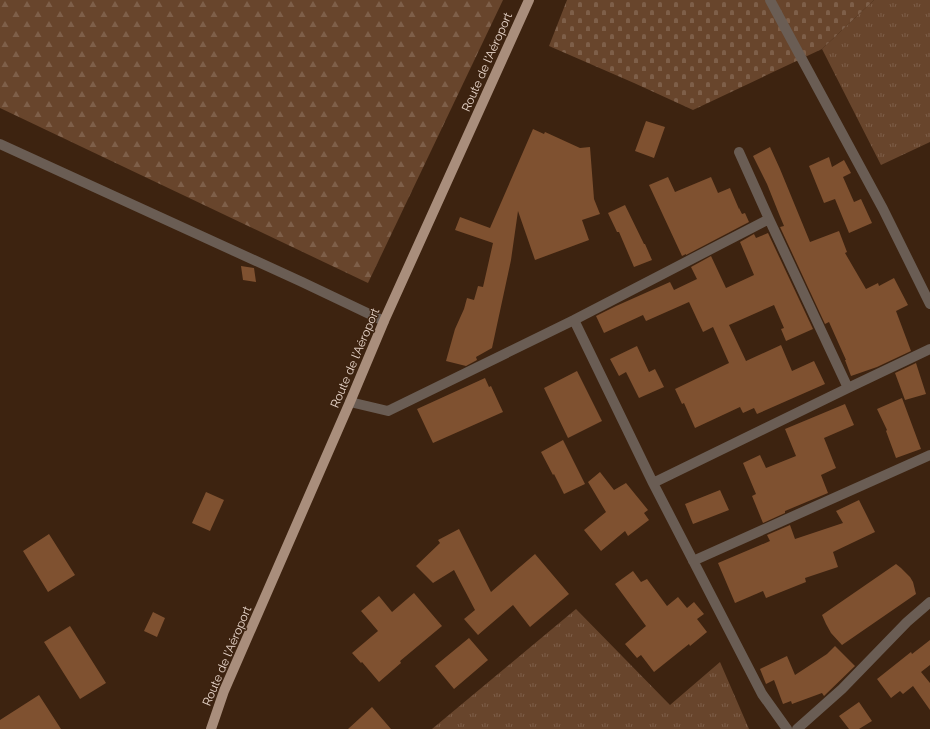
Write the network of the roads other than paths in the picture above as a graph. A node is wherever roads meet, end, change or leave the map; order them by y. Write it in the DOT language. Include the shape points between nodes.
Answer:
graph roads {
  1 [pos="529,0"];
  2 [pos="770,0"];
  3 [pos="0,144"];
  4 [pos="739,152"];
  5 [pos="770,219"];
  6 [pos="930,304"];
  7 [pos="574,320"];
  8 [pos="384,321"];
  9 [pos="930,349"];
  10 [pos="848,388"];
  11 [pos="350,402"];
  12 [pos="930,455"];
  13 [pos="653,483"];
  14 [pos="693,561"];
  15 [pos="930,602"];
  16 [pos="211,729"];
  17 [pos="787,729"];
  18 [pos="797,729"];
  1 -- 8 [label="main road, Route de l'Aéroport"];
  2 -- 6 [label="street" via="883,209"];
  3 -- 8 [label="street"];
  4 -- 5 [label="street"];
  5 -- 7 [label="street"];
  5 -- 10 [label="street"];
  7 -- 11 [label="street" via="388,411"];
  7 -- 13 [label="street"];
  8 -- 11 [label="main road, Route de l'Aéroport"];
  9 -- 10 [label="street"];
  10 -- 13 [label="street"];
  11 -- 16 [label="main road, Route de l'Aéroport" via="224,691"];
  12 -- 14 [label="street"];
  13 -- 14 [label="street"];
  14 -- 17 [label="street" via="762,694"];
  15 -- 18 [label="street" via="842,689"];
}
